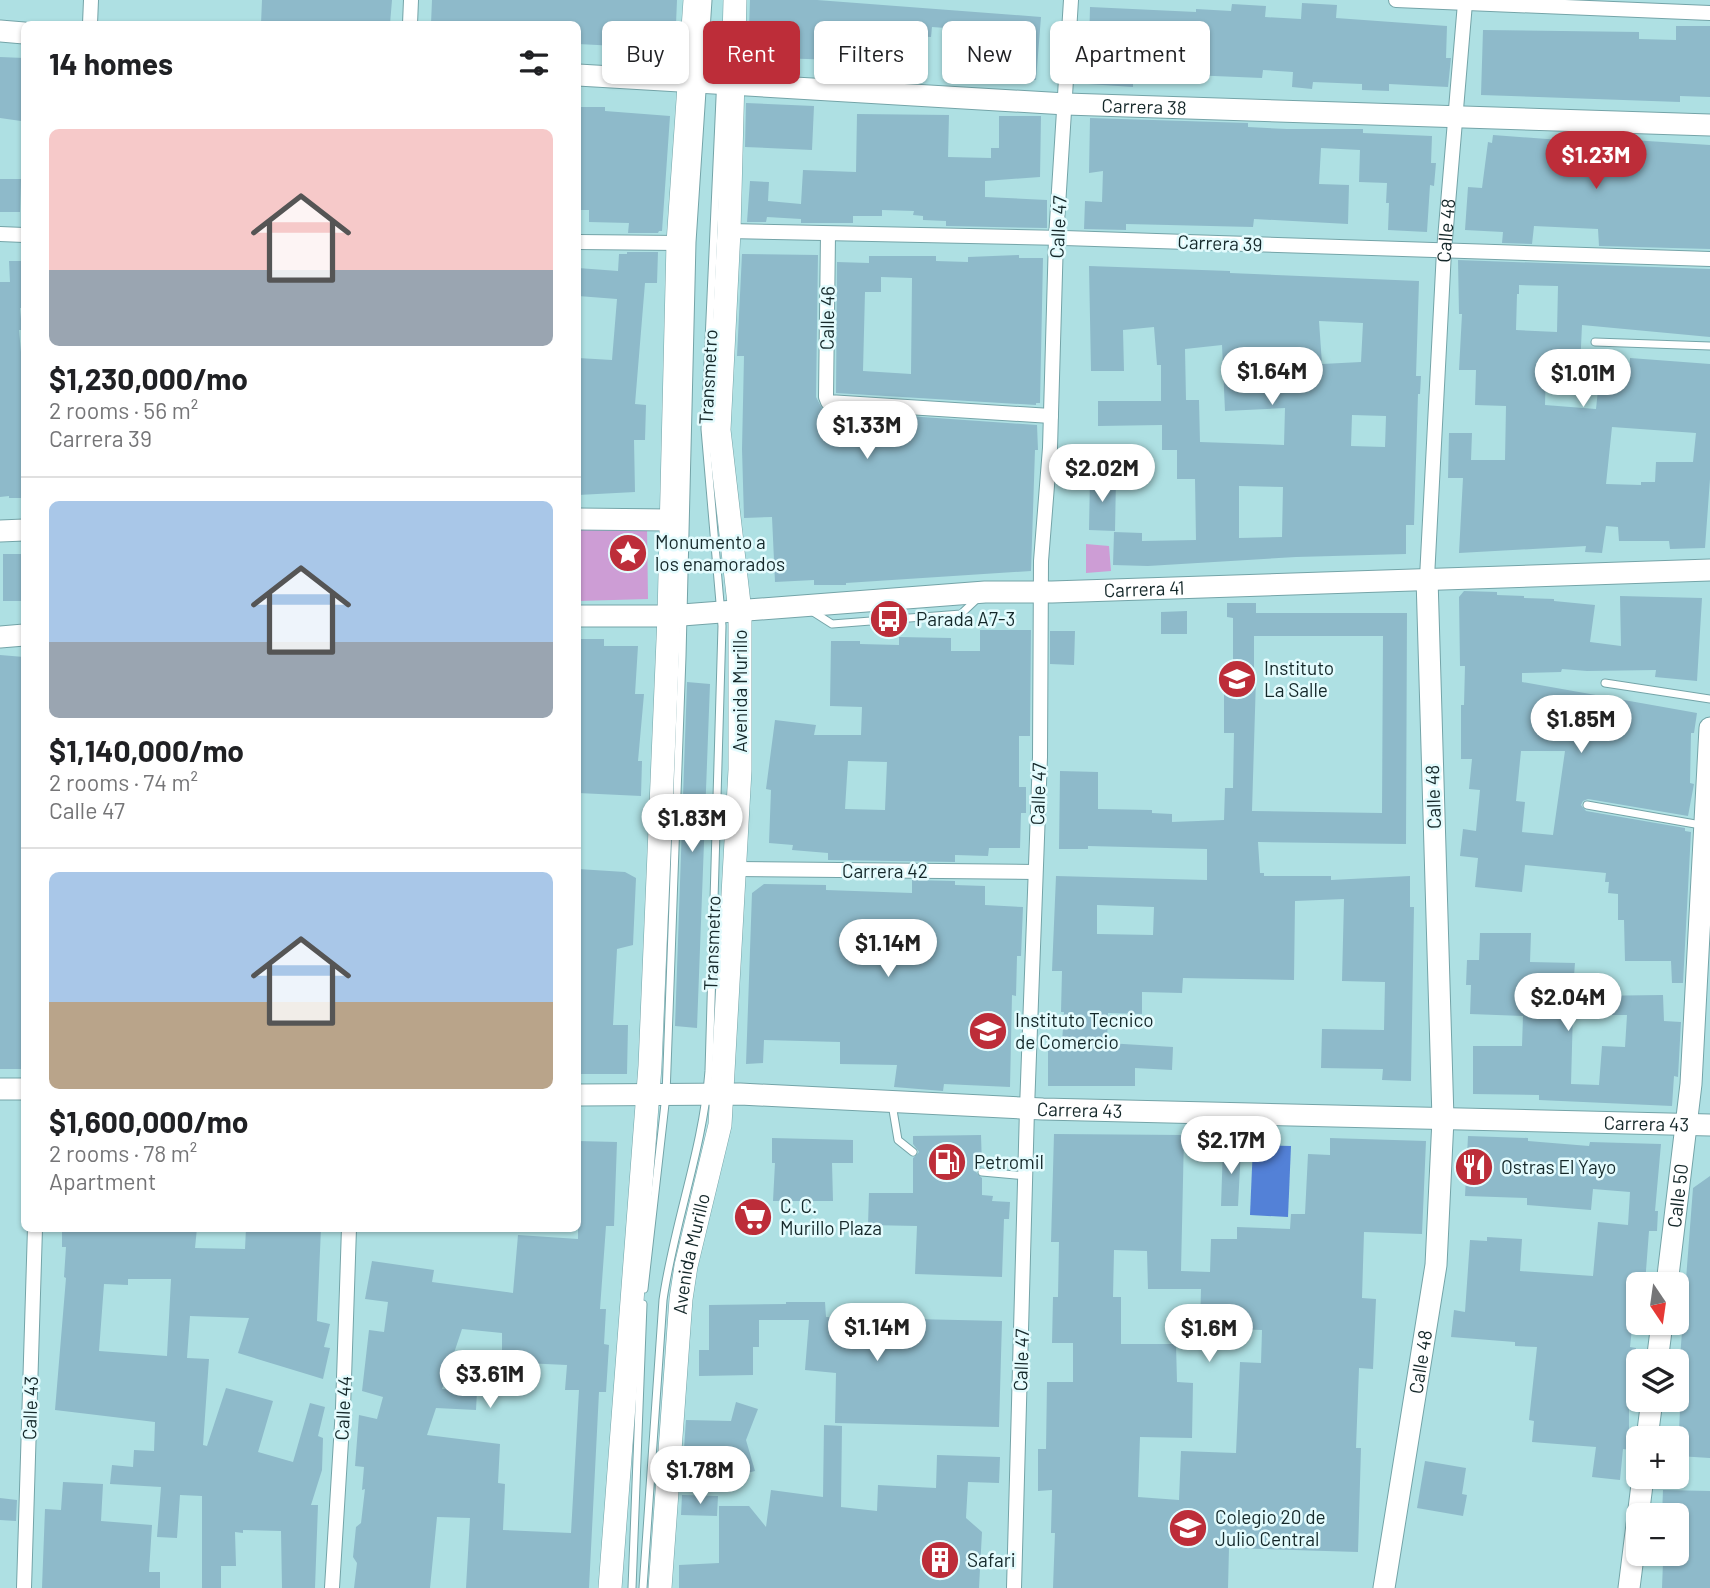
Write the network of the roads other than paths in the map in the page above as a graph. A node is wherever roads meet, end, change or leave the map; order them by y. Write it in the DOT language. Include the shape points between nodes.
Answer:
graph roads {
  1 [pos="91,0"];
  2 [pos="411,0"];
  3 [pos="695,0"];
  4 [pos="708,0"];
  5 [pos="735,0"];
  6 [pos="1071,0"];
  7 [pos="1396,0"];
  8 [pos="1466,1"];
  9 [pos="1710,13"];
  10 [pos="90,21"];
  11 [pos="410,21"];
  12 [pos="709,21"];
  13 [pos="729,21"];
  14 [pos="0,31"];
  15 [pos="21,33"];
  16 [pos="703,39"];
  17 [pos="581,75"];
  18 [pos="703,82"];
  19 [pos="712,84"];
  20 [pos="712,84"];
  21 [pos="712,84"];
  22 [pos="712,84"];
  23 [pos="729,84"];
  24 [pos="1066,104"];
  25 [pos="1456,116"];
  26 [pos="1710,125"];
  27 [pos="729,231"];
  28 [pos="0,234"];
  29 [pos="21,234"];
  30 [pos="828,234"];
  31 [pos="1056,238"];
  32 [pos="581,242"];
  33 [pos="678,243"];
  34 [pos="1444,251"];
  35 [pos="1710,258"];
  36 [pos="1595,342"];
  37 [pos="1710,346"];
  38 [pos="1051,416"];
  39 [pos="581,519"];
  40 [pos="670,520"];
  41 [pos="21,530"];
  42 [pos="0,531"];
  43 [pos="1710,569"];
  44 [pos="1427,578"];
  45 [pos="1041,592"];
  46 [pos="731,612"];
  47 [pos="676,616"];
  48 [pos="581,617"];
  49 [pos="21,635"];
  50 [pos="0,637"];
  51 [pos="1605,683"];
  52 [pos="1710,699"];
  53 [pos="1710,728"];
  54 [pos="1587,805"];
  55 [pos="1705,825"];
  56 [pos="735,869"];
  57 [pos="1035,872"];
  58 [pos="0,1089"];
  59 [pos="21,1089"];
  60 [pos="715,1094"];
  61 [pos="581,1095"];
  62 [pos="657,1095"];
  63 [pos="891,1100"];
  64 [pos="1027,1109"];
  65 [pos="1443,1119"];
  66 [pos="1686,1124"];
  67 [pos="1710,1125"];
  68 [pos="913,1152"];
  69 [pos="982,1172"];
  70 [pos="1026,1176"];
  71 [pos="36,1232"];
  72 [pos="349,1232"];
  73 [pos="1668,1272"];
  74 [pos="1641,1489"];
  75 [pos="24,1588"];
  76 [pos="332,1588"];
  77 [pos="610,1588"];
  78 [pos="632,1588"];
  79 [pos="643,1588"];
  80 [pos="660,1588"];
  81 [pos="1014,1588"];
  82 [pos="1384,1588"];
  83 [pos="1629,1588"];
  1 -- 10 [label="street"];
  2 -- 11 [label="street"];
  3 -- 16 [label="main road, Avenida Murillo"];
  4 -- 12 [label="lane, Transmetro"];
  5 -- 13 [label="main road, Avenida Murillo"];
  6 -- 24 [label="street, Calle 47"];
  7 -- 8 [label="street"];
  8 -- 9 [label="street"];
  8 -- 25 [label="street, Calle 48"];
  14 -- 15 [label="street"];
  17 -- 18 [label="street, Carrera 38"];
  19 -- 27 [label="main road, Avenida Murillo"];
  20 -- 33 [label="main road, Avenida Murillo"];
  21 -- 46 [label="lane, Transmetro" via="705,429"];
  22 -- 47 [label="lane, Transmetro" via="692,242"];
  23 -- 24 [label="street, Carrera 38"];
  24 -- 25 [label="street, Carrera 38"];
  24 -- 31 [label="street, Calle 47"];
  25 -- 26 [label="street, Carrera 38"];
  25 -- 34 [label="street, Calle 48"];
  27 -- 30 [label="street, Carrera 39"];
  27 -- 46 [label="main road, Avenida Murillo" via="719,430"];
  28 -- 29 [label="street"];
  30 -- 31 [label="street, Carrera 39"];
  30 -- 38 [label="street, Calle 46" via="828,402"];
  31 -- 34 [label="street, Carrera 39"];
  31 -- 38 [label="street, Calle 47"];
  32 -- 33 [label="street"];
  33 -- 40 [label="main road, Avenida Murillo"];
  34 -- 35 [label="street, Carrera 39"];
  34 -- 44 [label="street, Calle 48"];
  36 -- 37 [label="lane"];
  38 -- 45 [label="street, Calle 47"];
  39 -- 40 [label="street"];
  40 -- 47 [label="main road, Avenida Murillo"];
  41 -- 42 [label="street"];
  43 -- 44 [label="street, Carrera 41"];
  44 -- 45 [label="street, Carrera 41"];
  44 -- 65 [label="street, Calle 48"];
  45 -- 46 [label="street, Carrera 41" via="985,592"];
  45 -- 57 [label="street, Calle 47"];
  46 -- 47 [label="street, Carrera 41"];
  46 -- 56 [label="main road, Avenida Murillo" via="740,770"];
  46 -- 60 [label="lane, Transmetro"];
  47 -- 48 [label="street, Carrera 41"];
  47 -- 62 [label="main road, Avenida Murillo"];
  49 -- 50 [label="street"];
  51 -- 52 [label="lane"];
  53 -- 55 [label="street, Calle 50"];
  54 -- 55 [label="lane"];
  55 -- 66 [label="street, Calle 50"];
  56 -- 57 [label="street, Carrera 42"];
  56 -- 60 [label="main road, Avenida Murillo"];
  57 -- 64 [label="street, Calle 47"];
  58 -- 59 [label="street"];
  60 -- 62 [label="street, Carrera 43"];
  60 -- 63 [label="street, Carrera 43"];
  60 -- 79 [label="lane, Transmetro" via="699,1138 663,1300"];
  60 -- 80 [label="main road, Avenida Murillo" via="714,1154 681,1299"];
  61 -- 62 [label="street, Carrera 43"];
  62 -- 77 [label="main road, Avenida Murillo"];
  62 -- 78 [label="lane" via="643,1296"];
  63 -- 64 [label="street, Carrera 43"];
  63 -- 68 [label="lane" via="898,1140"];
  64 -- 65 [label="street, Carrera 43"];
  64 -- 70 [label="street, Calle 47"];
  65 -- 66 [label="street, Carrera 43"];
  65 -- 82 [label="street, Calle 48" via="1436,1265"];
  66 -- 67 [label="street, Carrera 43"];
  66 -- 73 [label="street, Calle 50"];
  69 -- 70 [label="lane"];
  70 -- 81 [label="street, Calle 47"];
  71 -- 75 [label="street, Calle 43"];
  72 -- 76 [label="street, Calle 44"];
  74 -- 83 [label="street"];
}
